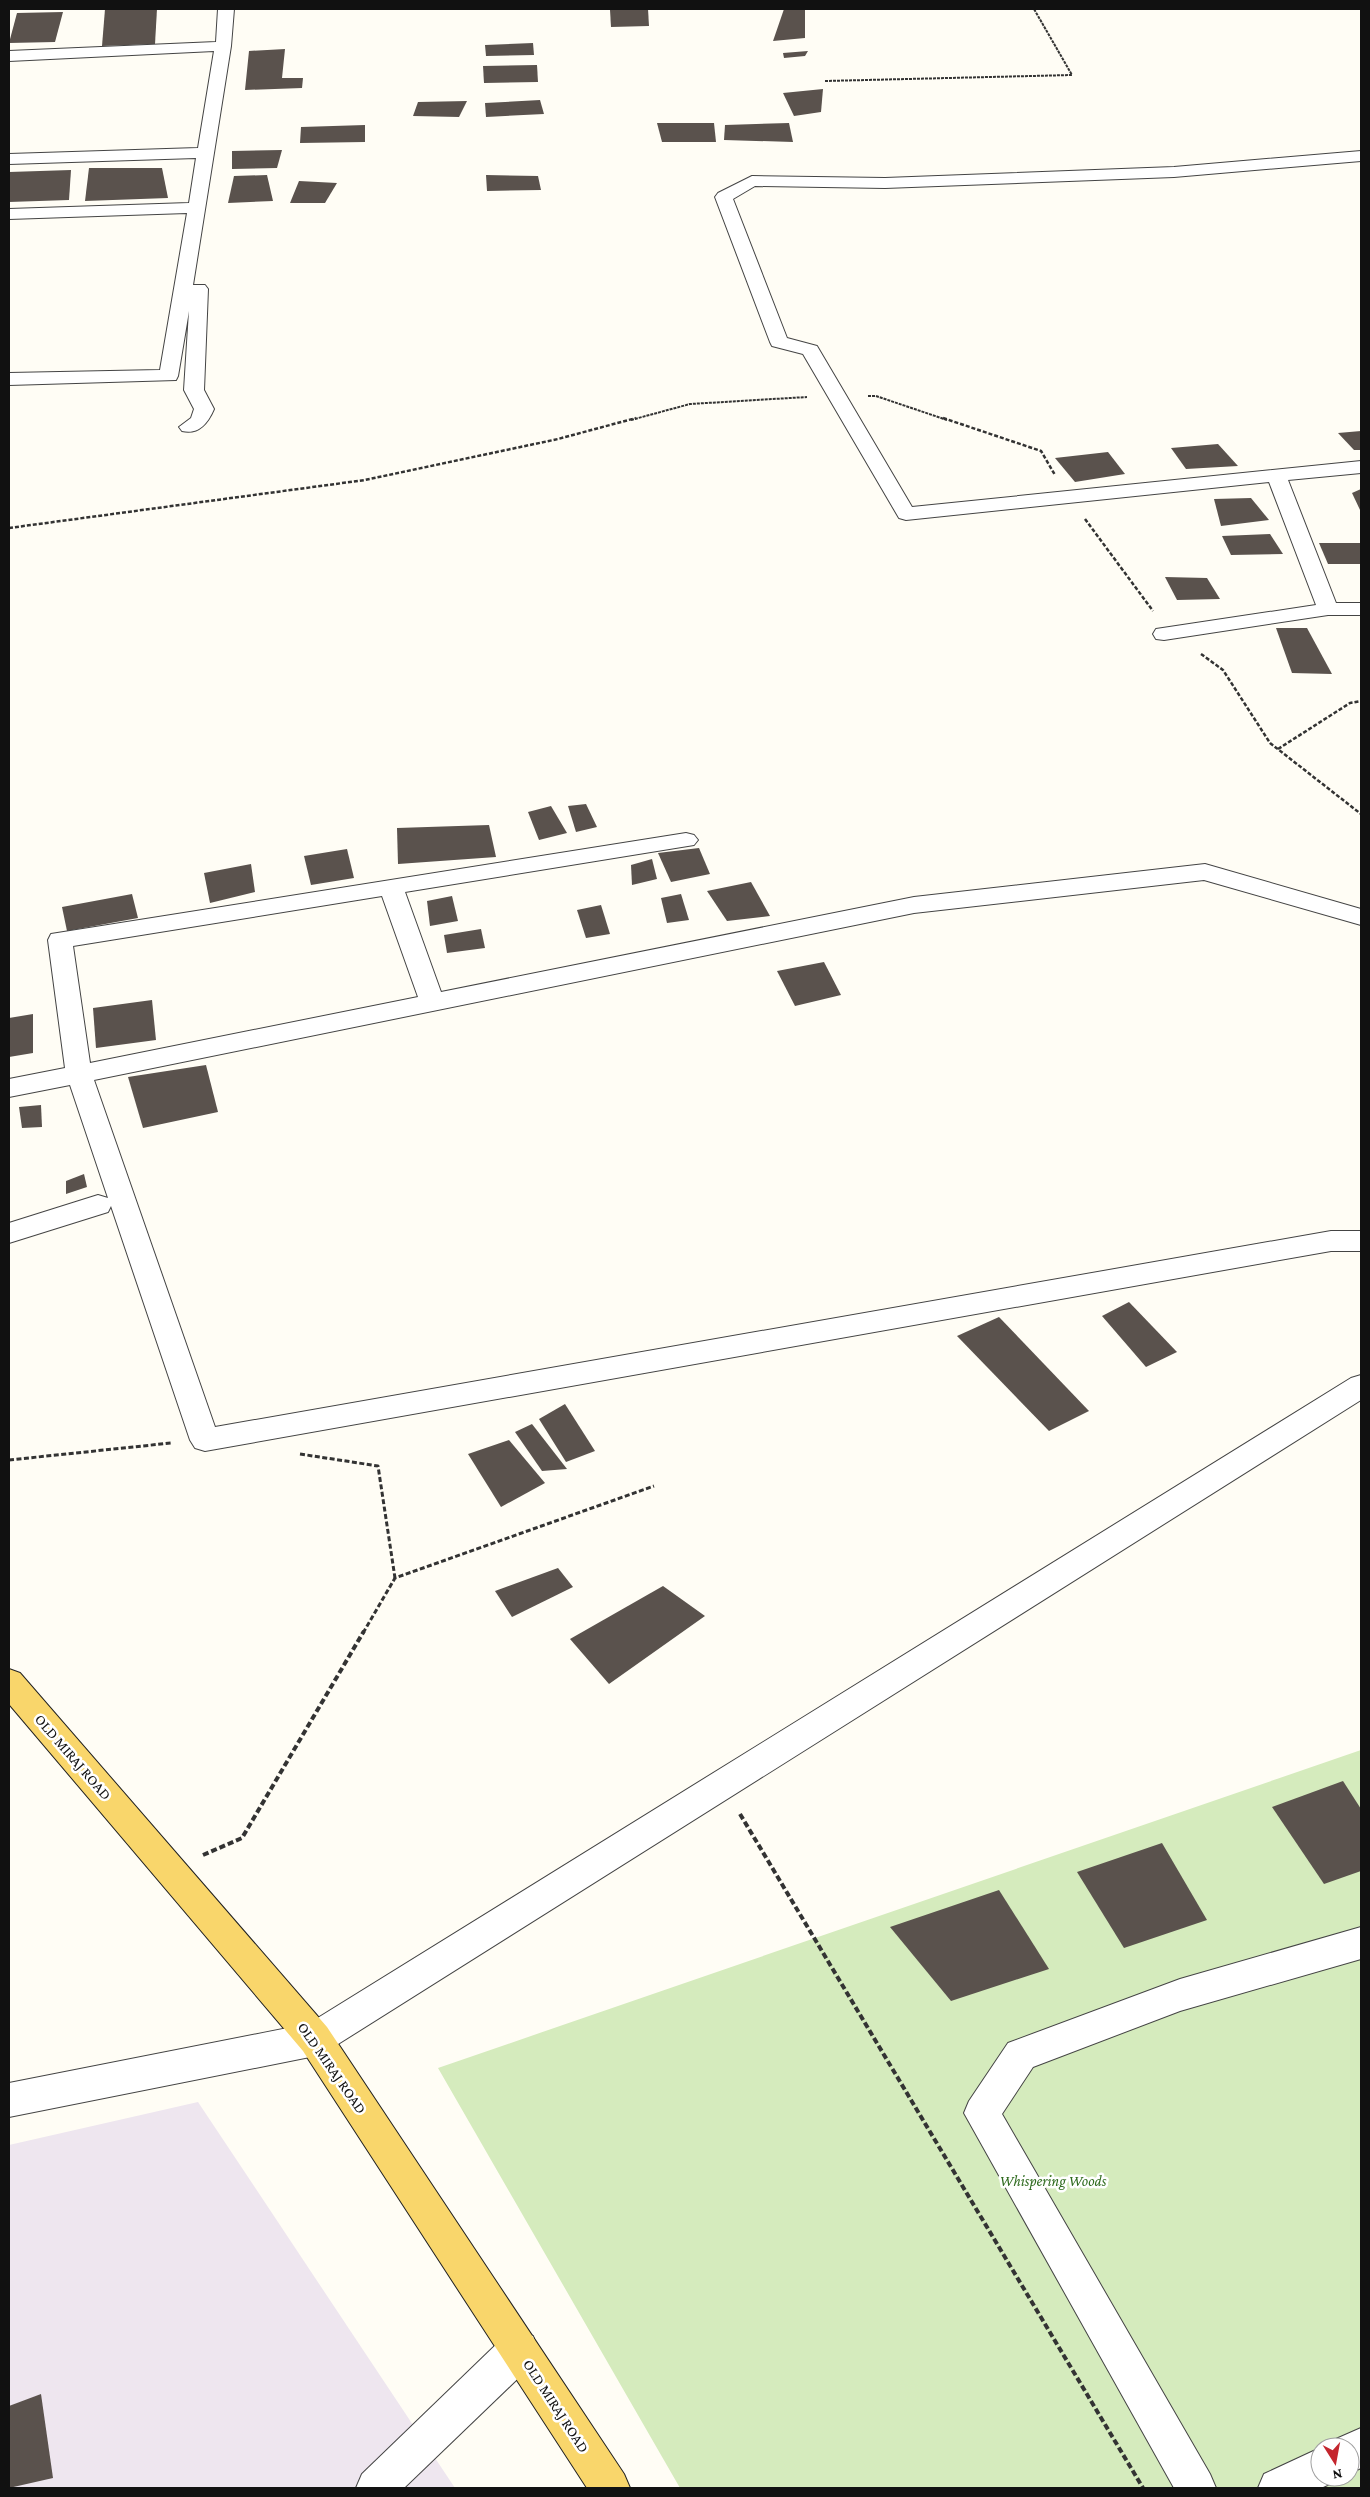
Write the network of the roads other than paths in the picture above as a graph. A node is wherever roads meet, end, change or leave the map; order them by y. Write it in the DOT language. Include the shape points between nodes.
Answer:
graph roads {
  1 [pos="226,9"];
  2 [pos="223,46"];
  3 [pos="9,56"];
  4 [pos="205,153"];
  5 [pos="1361,156"];
  6 [pos="9,159"];
  7 [pos="196,208"];
  8 [pos="9,214"];
  9 [pos="9,380"];
  10 [pos="189,427"];
  11 [pos="1361,467"];
  12 [pos="1276,474"];
  13 [pos="1361,608"];
  14 [pos="1328,609"];
  15 [pos="1161,626"];
  16 [pos="686,840"];
  17 [pos="392,887"];
  18 [pos="1361,917"];
  19 [pos="432,1002"];
  20 [pos="79,1074"];
  21 [pos="9,1088"];
  22 [pos="98,1205"];
  23 [pos="9,1233"];
  24 [pos="1361,1241"];
  25 [pos="1361,1386"];
  26 [pos="9,1682"];
  27 [pos="1361,1943"];
  28 [pos="315,2039"];
  29 [pos="9,2100"];
  30 [pos="519,2350"];
  31 [pos="1310,2473"];
  32 [pos="376,2488"];
  33 [pos="610,2488"];
  34 [pos="1196,2488"];
  35 [pos="1278,2488"];
  1 -- 2 [label="street"];
  2 -- 3 [label="street"];
  2 -- 4 [label="street"];
  4 -- 6 [label="street"];
  4 -- 7 [label="street"];
  5 -- 12 [label="street" via="1174,172 885,183 752,181 724,197 779,342 810,350 906,514"];
  7 -- 8 [label="street"];
  7 -- 9 [label="street" via="170,376"];
  7 -- 10 [label="street" via="199,278 194,390 204,409 200,421"];
  11 -- 12 [label="street"];
  12 -- 14 [label="street"];
  13 -- 14 [label="street"];
  14 -- 15 [label="street"];
  16 -- 17 [label="street"];
  17 -- 19 [label="street"];
  17 -- 20 [label="street" via="60,940"];
  18 -- 19 [label="street" via="1205,872 914,905"];
  19 -- 20 [label="street"];
  20 -- 21 [label="street"];
  20 -- 24 [label="street" via="205,1440 1331,1241"];
  22 -- 23 [label="street"];
  25 -- 28 [label="street"];
  26 -- 28 [label="main road, OLD MIRAJ ROAD"];
  27 -- 34 [label="street" via="1180,1996 1021,2055 982,2113"];
  28 -- 29 [label="street"];
  28 -- 30 [label="main road, OLD MIRAJ ROAD"];
  30 -- 32 [label="street"];
  30 -- 33 [label="main road, OLD MIRAJ ROAD"];
  31 -- 35 [label="street"];
}
